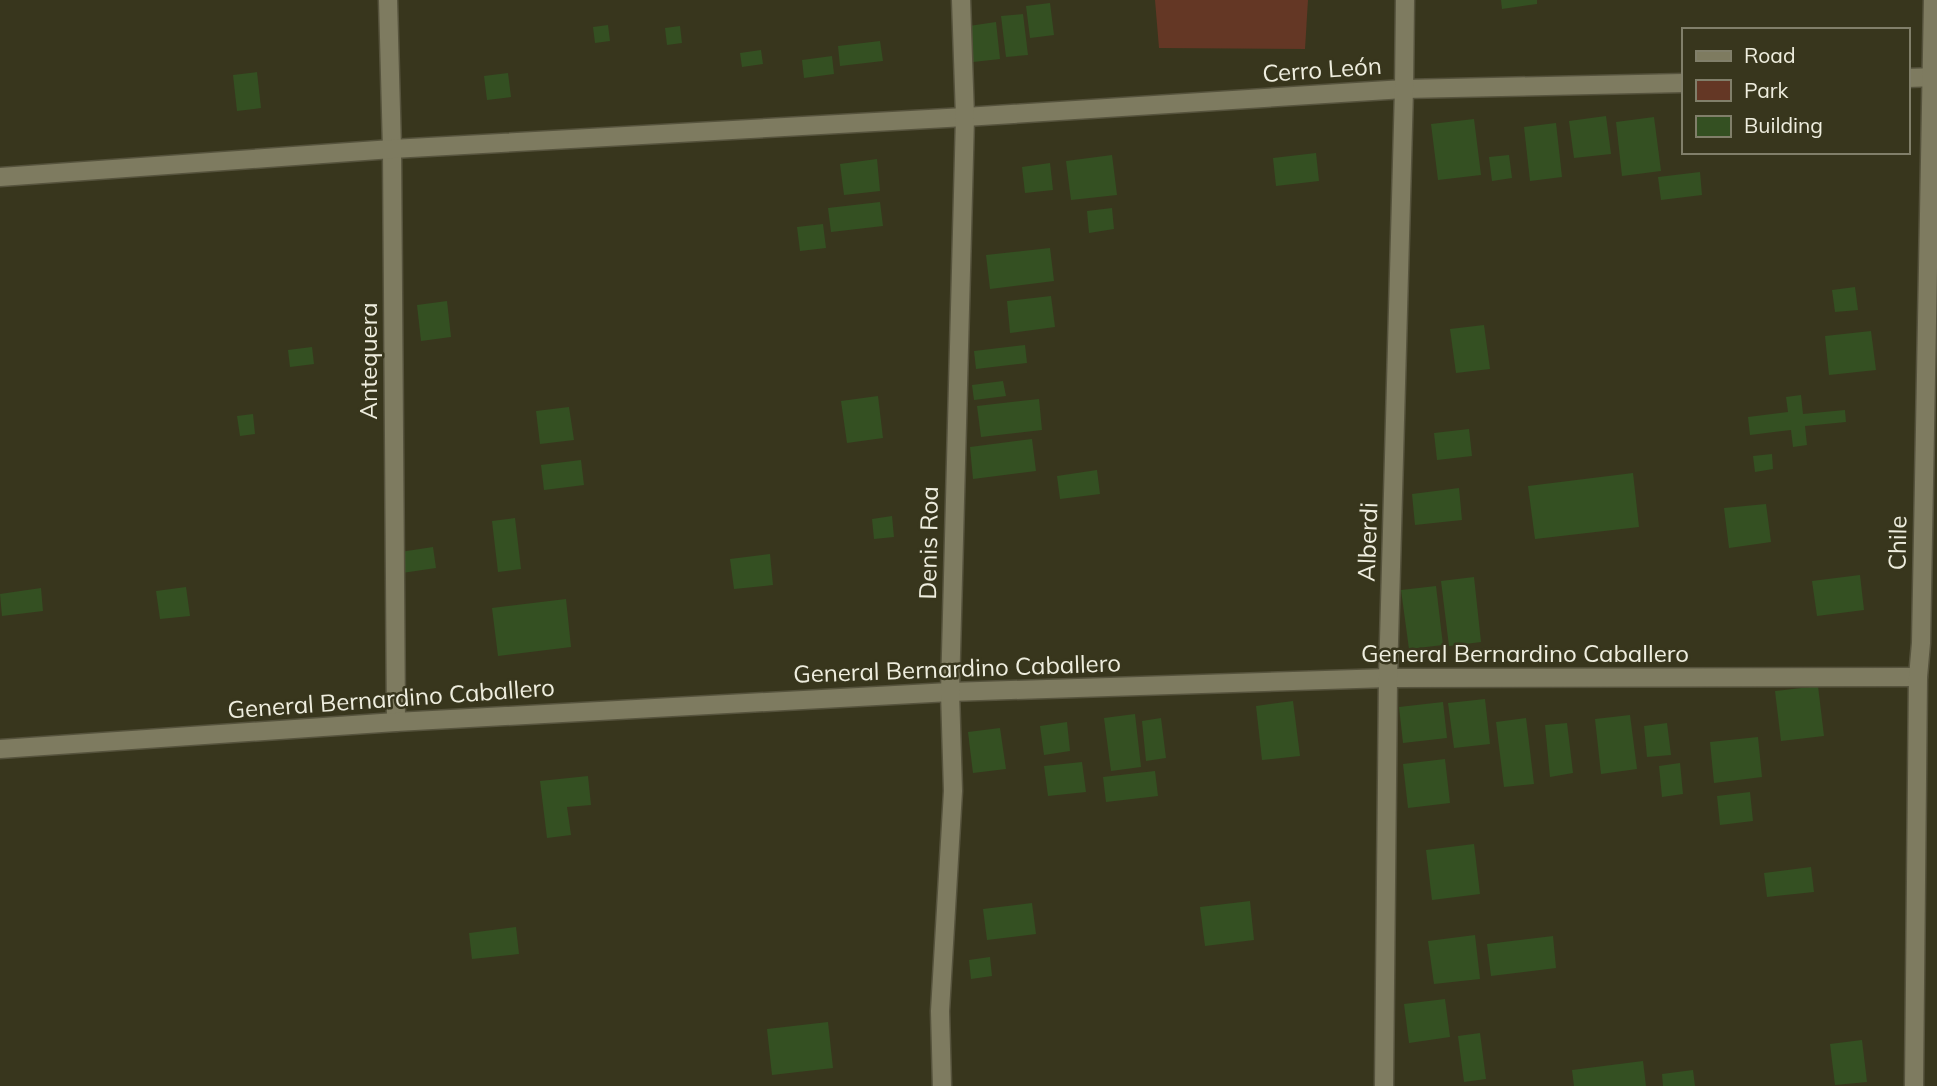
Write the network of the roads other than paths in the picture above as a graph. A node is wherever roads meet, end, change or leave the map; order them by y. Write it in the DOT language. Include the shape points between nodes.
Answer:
graph roads {
  1 [pos="388,0"];
  2 [pos="961,0"];
  3 [pos="1405,0"];
  4 [pos="1933,0"];
  5 [pos="1934,77"];
  6 [pos="1909,78"];
  7 [pos="1682,83"];
  8 [pos="1404,89"];
  9 [pos="965,117"];
  10 [pos="392,149"];
  11 [pos="0,177"];
  12 [pos="1918,677"];
  13 [pos="1388,678"];
  14 [pos="950,691"];
  15 [pos="396,722"];
  16 [pos="0,749"];
  17 [pos="942,1086"];
  18 [pos="1384,1086"];
  19 [pos="1914,1086"];
  1 -- 10 [label="street, Antequera"];
  2 -- 9 [label="street, Denis Roa"];
  3 -- 8 [label="street, Alberdi"];
  4 -- 5 [label="street, Chile"];
  5 -- 6 [label="street"];
  5 -- 12 [label="street, Chile"];
  7 -- 8 [label="street, Cerro León"];
  8 -- 9 [label="street, Cerro León"];
  8 -- 13 [label="street, Alberdi"];
  9 -- 10 [label="street, Cerro León"];
  9 -- 14 [label="street, Denis Roa"];
  10 -- 11 [label="street, Cerro León"];
  10 -- 15 [label="street, Antequera"];
  12 -- 13 [label="street, General Bernardino Caballero"];
  12 -- 19 [label="street, Chile"];
  13 -- 14 [label="street, General Bernardino Caballero"];
  13 -- 18 [label="street, Alberdi"];
  14 -- 15 [label="street, General Bernardino Caballero"];
  14 -- 17 [label="street, Denis Roa" via="953,791 940,1011"];
  15 -- 16 [label="street, General Bernardino Caballero"];
}
